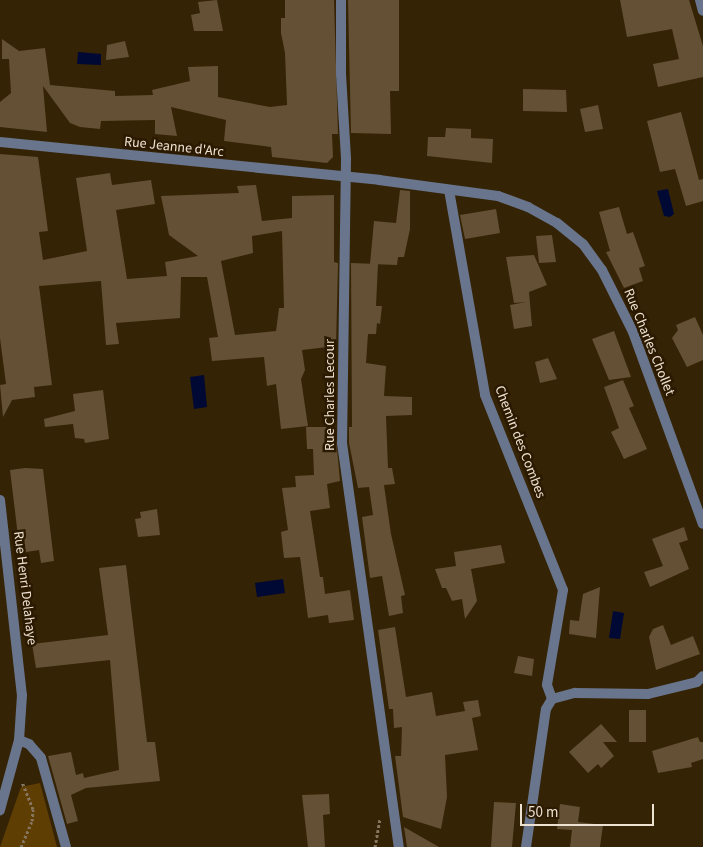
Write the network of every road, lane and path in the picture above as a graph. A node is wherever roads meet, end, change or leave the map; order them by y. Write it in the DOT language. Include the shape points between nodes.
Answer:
graph roads {
  1 [pos="341,0"];
  2 [pos="700,0"];
  3 [pos="703,11"];
  4 [pos="0,142"];
  5 [pos="346,177"];
  6 [pos="449,190"];
  7 [pos="0,500"];
  8 [pos="703,524"];
  9 [pos="703,676"];
  10 [pos="552,699"];
  11 [pos="19,740"];
  12 [pos="21,780"];
  13 [pos="0,810"];
  14 [pos="21,847"];
  15 [pos="66,847"];
  16 [pos="399,847"];
  17 [pos="526,847"];
  1 -- 5 [label="street, Rue Charles Lecour"];
  2 -- 3 [label="street"];
  4 -- 5 [label="street, Rue Jeanne d'Arc"];
  5 -- 6 [label="street, Rue Charles Chollet"];
  5 -- 16 [label="street, Rue Charles Lecour" via="342,442"];
  6 -- 8 [label="street, Rue Charles Chollet" via="498,196 528,207 557,223 583,244 602,270 632,332"];
  6 -- 10 [label="street, Chemin des Combes" via="485,395 563,590 547,685"];
  7 -- 11 [label="street, Rue Henri Delahaye" via="20,662"];
  9 -- 10 [label="street" via="697,682 648,694 575,693"];
  10 -- 17 [label="street" via="546,710"];
  11 -- 13 [label="street, Rue Henri Delahaye"];
  11 -- 15 [label="street" via="29,744 41,758"];
  12 -- 14 [label="path" via="33,808 32,821"];
}
